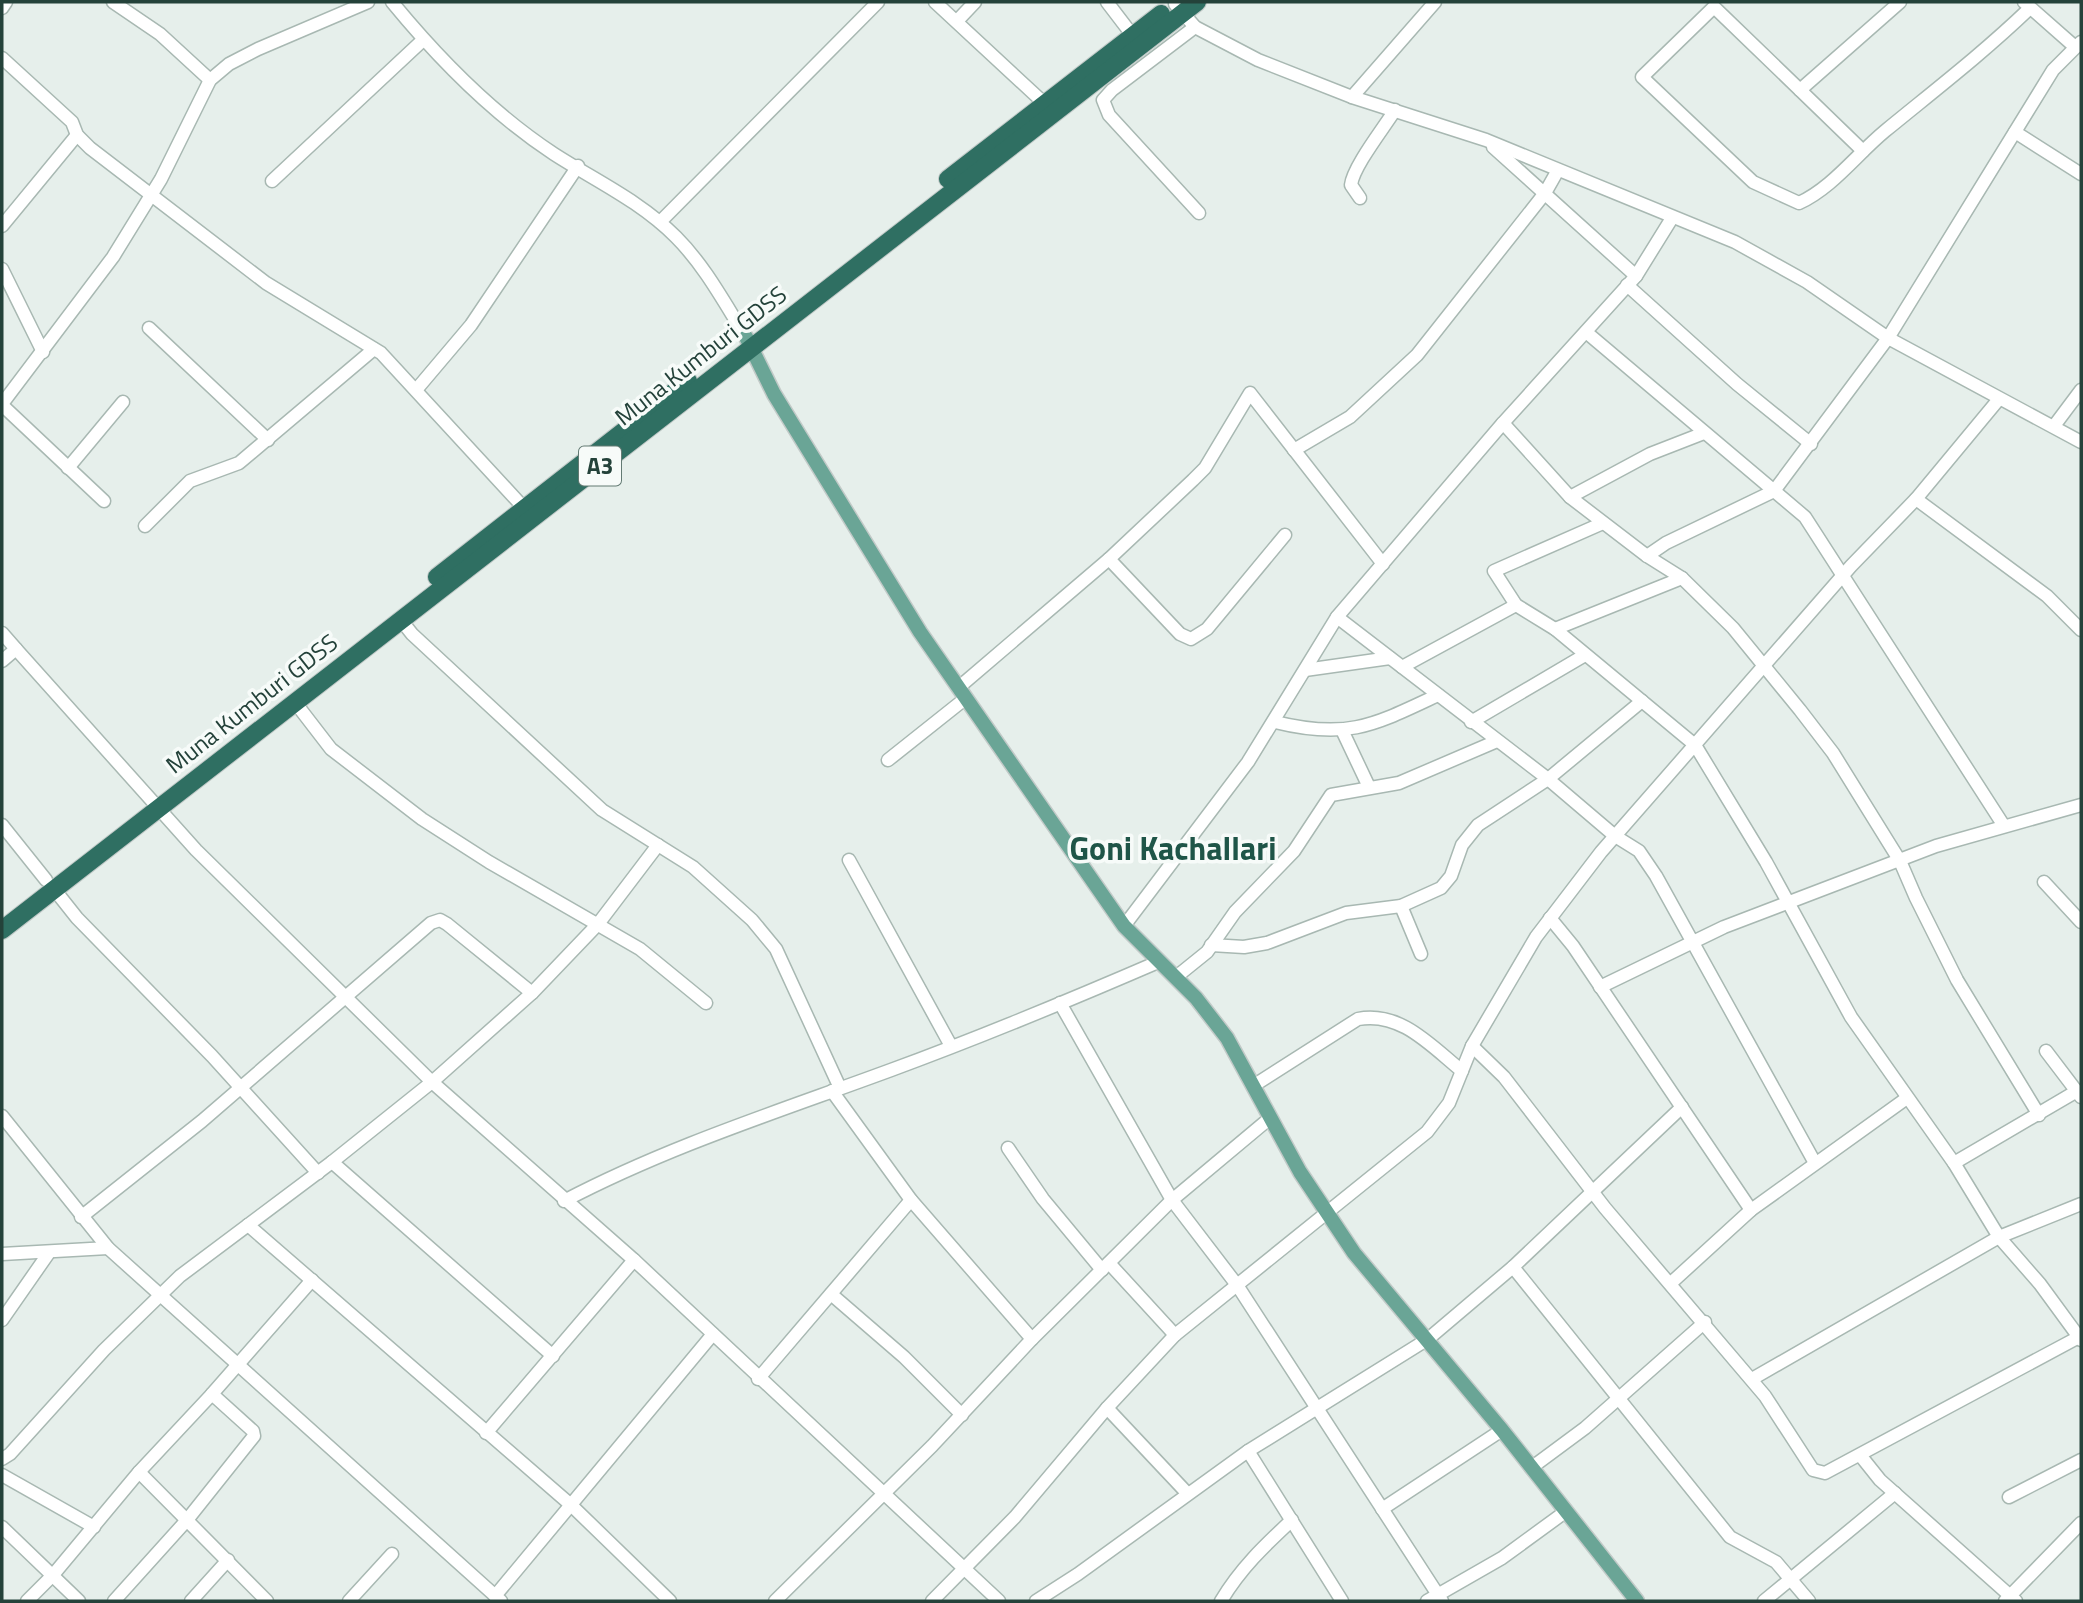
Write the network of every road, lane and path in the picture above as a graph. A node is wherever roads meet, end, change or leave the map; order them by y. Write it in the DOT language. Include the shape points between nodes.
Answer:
graph roads {
  1 [pos="6,2"];
  2 [pos="113,2"];
  3 [pos="368,2"];
  4 [pos="393,2"];
  5 [pos="878,2"];
  6 [pos="935,2"];
  7 [pos="975,2"];
  8 [pos="1107,2"];
  9 [pos="1197,2"];
  10 [pos="1435,2"];
  11 [pos="1900,2"];
  12 [pos="2026,5"];
  13 [pos="1178,7"];
  14 [pos="2,8"];
  15 [pos="957,21"];
  16 [pos="1195,27"];
  17 [pos="1133,36"];
  18 [pos="424,40"];
  19 [pos="2078,44"];
  20 [pos="2,58"];
  21 [pos="210,80"];
  22 [pos="1800,90"];
  23 [pos="1352,97"];
  24 [pos="1045,104"];
  25 [pos="1395,110"];
  26 [pos="2015,132"];
  27 [pos="77,135"];
  28 [pos="1486,140"];
  29 [pos="1863,150"];
  30 [pos="578,166"];
  31 [pos="1558,170"];
  32 [pos="2081,174"];
  33 [pos="271,181"];
  34 [pos="1545,194"];
  35 [pos="151,196"];
  36 [pos="1360,198"];
  37 [pos="1199,213"];
  38 [pos="1672,218"];
  39 [pos="660,222"];
  40 [pos="2,226"];
  41 [pos="2,269"];
  42 [pos="1631,281"];
  43 [pos="6,286"];
  44 [pos="149,328"];
  45 [pos="1586,332"];
  46 [pos="1888,338"];
  47 [pos="749,342"];
  48 [pos="374,349"];
  49 [pos="43,352"];
  50 [pos="416,390"];
  51 [pos="2081,390"];
  52 [pos="1998,399"];
  53 [pos="3,401"];
  54 [pos="123,402"];
  55 [pos="1503,423"];
  56 [pos="2054,426"];
  57 [pos="1704,433"];
  58 [pos="268,440"];
  59 [pos="2081,442"];
  60 [pos="1811,444"];
  61 [pos="1294,450"];
  62 [pos="68,468"];
  63 [pos="1774,491"];
  64 [pos="1570,497"];
  65 [pos="1916,499"];
  66 [pos="104,501"];
  67 [pos="524,508"];
  68 [pos="1603,523"];
  69 [pos="145,526"];
  70 [pos="1285,535"];
  71 [pos="1647,556"];
  72 [pos="1109,559"];
  73 [pos="1382,564"];
  74 [pos="1682,578"];
  75 [pos="1842,579"];
  76 [pos="1516,605"];
  77 [pos="1337,617"];
  78 [pos="401,620"];
  79 [pos="1555,629"];
  80 [pos="2081,630"];
  81 [pos="2,633"];
  82 [pos="16,649"];
  83 [pos="1585,655"];
  84 [pos="1390,658"];
  85 [pos="2,661"];
  86 [pos="1765,665"];
  87 [pos="1402,667"];
  88 [pos="1305,670"];
  89 [pos="962,693"];
  90 [pos="1438,695"];
  91 [pos="294,701"];
  92 [pos="1642,701"];
  93 [pos="1275,722"];
  94 [pos="1471,722"];
  95 [pos="1342,730"];
  96 [pos="1497,741"];
  97 [pos="1695,745"];
  98 [pos="888,760"];
  99 [pos="1548,779"];
  100 [pos="1368,787"];
  101 [pos="155,803"];
  102 [pos="2081,805"];
  103 [pos="2,825"];
  104 [pos="2004,826"];
  105 [pos="1615,836"];
  106 [pos="658,845"];
  107 [pos="849,860"];
  108 [pos="1900,861"];
  109 [pos="2044,882"];
  110 [pos="50,884"];
  111 [pos="1788,904"];
  112 [pos="1401,906"];
  113 [pos="2,915"];
  114 [pos="1550,918"];
  115 [pos="2081,922"];
  116 [pos="598,924"];
  117 [pos="1124,926"];
  118 [pos="2,930"];
  119 [pos="1692,943"];
  120 [pos="1211,946"];
  121 [pos="1421,954"];
  122 [pos="1158,962"];
  123 [pos="1176,977"];
  124 [pos="1600,988"];
  125 [pos="533,993"];
  126 [pos="347,997"];
  127 [pos="706,1003"];
  128 [pos="1060,1003"];
  129 [pos="951,1046"];
  130 [pos="1472,1046"];
  131 [pos="2046,1051"];
  132 [pos="1462,1072"];
  133 [pos="432,1082"];
  134 [pos="1253,1086"];
  135 [pos="241,1087"];
  136 [pos="836,1090"];
  137 [pos="2079,1094"];
  138 [pos="1907,1098"];
  139 [pos="1682,1107"];
  140 [pos="2039,1115"];
  141 [pos="2,1116"];
  142 [pos="1270,1118"];
  143 [pos="1009,1148"];
  144 [pos="332,1162"];
  145 [pos="1815,1163"];
  146 [pos="1954,1163"];
  147 [pos="318,1173"];
  148 [pos="1591,1191"];
  149 [pos="911,1200"];
  150 [pos="1172,1200"];
  151 [pos="564,1201"];
  152 [pos="2081,1204"];
  153 [pos="1751,1210"];
  154 [pos="1327,1213"];
  155 [pos="82,1217"];
  156 [pos="248,1225"];
  157 [pos="1999,1237"];
  158 [pos="108,1248"];
  159 [pos="2,1254"];
  160 [pos="48,1254"];
  161 [pos="634,1260"];
  162 [pos="1105,1267"];
  163 [pos="1513,1267"];
  164 [pos="312,1280"];
  165 [pos="1671,1283"];
  166 [pos="1237,1285"];
  167 [pos="831,1294"];
  168 [pos="159,1295"];
  169 [pos="2,1320"];
  170 [pos="1705,1322"];
  171 [pos="713,1334"];
  172 [pos="1175,1335"];
  173 [pos="1032,1339"];
  174 [pos="1428,1339"];
  175 [pos="2080,1339"];
  176 [pos="553,1356"];
  177 [pos="238,1362"];
  178 [pos="758,1379"];
  179 [pos="1752,1379"];
  180 [pos="212,1394"];
  181 [pos="1619,1398"];
  182 [pos="1107,1408"];
  183 [pos="1317,1410"];
  184 [pos="962,1415"];
  185 [pos="1502,1430"];
  186 [pos="486,1433"];
  187 [pos="1248,1451"];
  188 [pos="1860,1455"];
  189 [pos="2,1459"];
  190 [pos="2081,1460"];
  191 [pos="1531,1468"];
  192 [pos="139,1472"];
  193 [pos="2,1475"];
  194 [pos="884,1493"];
  195 [pos="1187,1493"];
  196 [pos="1895,1493"];
  197 [pos="2009,1497"];
  198 [pos="571,1505"];
  199 [pos="1382,1509"];
  200 [pos="1564,1511"];
  201 [pos="187,1520"];
  202 [pos="1292,1520"];
  203 [pos="2081,1523"];
  204 [pos="2,1527"];
  205 [pos="94,1527"];
  206 [pos="392,1554"];
  207 [pos="228,1560"];
  208 [pos="964,1568"];
  209 [pos="53,1575"];
  210 [pos="1790,1579"];
  211 [pos="498,1599"];
  212 [pos="1435,1599"];
  213 [pos="1224,1600"];
  214 [pos="2011,1600"];
  215 [pos="27,1601"];
  216 [pos="79,1601"];
  217 [pos="114,1601"];
  218 [pos="191,1601"];
  219 [pos="267,1601"];
  220 [pos="349,1601"];
  221 [pos="670,1601"];
  222 [pos="775,1601"];
  223 [pos="932,1601"];
  224 [pos="999,1601"];
  225 [pos="1036,1601"];
  226 [pos="1342,1601"];
  227 [pos="1637,1601"];
  228 [pos="1764,1601"];
  229 [pos="1809,1601"];
  1 -- 14 [label="street"];
  2 -- 21 [label="street" via="160,34"];
  3 -- 21 [label="street" via="258,49"];
  4 -- 18 [label="street"];
  5 -- 39 [label="street"];
  6 -- 15 [label="street"];
  7 -- 15 [label="street"];
  8 -- 17 [label="street"];
  9 -- 13 [label="highway, Muna Kumburi GDSS / A3"];
  10 -- 23 [label="street"];
  11 -- 22 [label="street"];
  12 -- 19 [label="street"];
  12 -- 29 [label="street" via="1979,57"];
  13 -- 16 [label="street"];
  13 -- 17 [label="highway, Muna Kumburi GDSS / A3"];
  13 -- 47 [label="highway, Muna Kumburi GDSS / A3"];
  15 -- 24 [label="street"];
  16 -- 23 [label="street" via="1258,60"];
  16 -- 37 [label="street" via="1103,100 1109,115"];
  17 -- 24 [label="highway, Muna Kumburi GDSS / A3"];
  18 -- 30 [label="street" via="499,111"];
  18 -- 33 [label="street"];
  19 -- 26 [label="street" via="2053,69"];
  20 -- 27 [label="street" via="72,122"];
  21 -- 35 [label="street"];
  22 -- 29 [label="street"];
  22 -- 29 [label="street" via="1714,7 1642,77 1753,182 1799,203 1816,195"];
  23 -- 25 [label="street"];
  24 -- 47 [label="highway, Muna Kumburi GDSS / A3"];
  25 -- 28 [label="street"];
  25 -- 36 [label="street" via="1352,173 1351,185"];
  26 -- 32 [label="street"];
  26 -- 46 [label="street"];
  27 -- 35 [label="street"];
  27 -- 40 [label="street"];
  28 -- 31 [label="street"];
  28 -- 34 [label="street"];
  30 -- 39 [label="street"];
  30 -- 50 [label="street" via="471,325"];
  31 -- 34 [label="street"];
  31 -- 38 [label="street"];
  34 -- 42 [label="street"];
  34 -- 61 [label="street" via="1417,355 1350,417"];
  35 -- 48 [label="street" via="266,283"];
  35 -- 49 [label="street"];
  38 -- 42 [label="street"];
  38 -- 46 [label="street" via="1735,242 1807,282"];
  39 -- 47 [label="street" via="715,287"];
  41 -- 43 [label="street"];
  42 -- 45 [label="street"];
  42 -- 60 [label="street" via="1737,384"];
  43 -- 49 [label="street"];
  44 -- 58 [label="street"];
  45 -- 55 [label="street"];
  45 -- 57 [label="street"];
  46 -- 52 [label="street"];
  46 -- 60 [label="street"];
  47 -- 67 [label="highway, Muna Kumburi GDSS / A3"];
  47 -- 78 [label="highway, Muna Kumburi GDSS / A3"];
  47 -- 89 [label="main road" via="774,394 919,632"];
  48 -- 50 [label="street"];
  48 -- 58 [label="street"];
  49 -- 53 [label="street"];
  50 -- 67 [label="street"];
  51 -- 56 [label="street"];
  52 -- 56 [label="street"];
  52 -- 65 [label="street"];
  53 -- 62 [label="street"];
  54 -- 62 [label="street"];
  55 -- 64 [label="street"];
  55 -- 73 [label="street"];
  56 -- 59 [label="street"];
  57 -- 63 [label="street"];
  57 -- 64 [label="street" via="1650,454"];
  58 -- 69 [label="street" via="239,463 190,481"];
  60 -- 63 [label="street"];
  61 -- 72 [label="street" via="1250,393 1205,468"];
  61 -- 73 [label="street"];
  62 -- 66 [label="street"];
  63 -- 71 [label="street" via="1666,542"];
  63 -- 75 [label="street" via="1805,517"];
  64 -- 68 [label="street"];
  65 -- 75 [label="street"];
  65 -- 80 [label="street" via="2047,596"];
  67 -- 101 [label="highway, Muna Kumburi GDSS / A3"];
  68 -- 71 [label="street"];
  68 -- 76 [label="street" via="1494,571"];
  70 -- 72 [label="street" via="1207,629 1191,639 1180,634"];
  71 -- 74 [label="street"];
  72 -- 89 [label="street"];
  73 -- 77 [label="street"];
  74 -- 79 [label="street"];
  74 -- 86 [label="street"];
  75 -- 86 [label="street"];
  75 -- 104 [label="street"];
  76 -- 79 [label="street"];
  76 -- 87 [label="street"];
  77 -- 84 [label="street"];
  77 -- 88 [label="street"];
  78 -- 91 [label="highway, Muna Kumburi GDSS / A3"];
  78 -- 106 [label="street" via="601,810"];
  79 -- 83 [label="street"];
  81 -- 82 [label="street"];
  82 -- 85 [label="street"];
  82 -- 101 [label="street"];
  83 -- 92 [label="street"];
  83 -- 94 [label="street"];
  84 -- 87 [label="street"];
  84 -- 88 [label="street"];
  86 -- 97 [label="street"];
  86 -- 108 [label="street" via="1833,753"];
  87 -- 90 [label="street"];
  88 -- 93 [label="street"];
  89 -- 98 [label="street"];
  89 -- 117 [label="main road"];
  90 -- 94 [label="street"];
  90 -- 95 [label="street" via="1373,726"];
  91 -- 101 [label="highway, Muna Kumburi GDSS / A3"];
  91 -- 116 [label="street" via="331,749 422,819"];
  92 -- 97 [label="street"];
  92 -- 99 [label="street"];
  93 -- 95 [label="street" via="1309,731"];
  93 -- 117 [label="street"];
  94 -- 96 [label="street"];
  95 -- 100 [label="street"];
  96 -- 99 [label="street"];
  96 -- 100 [label="street" via="1399,783"];
  97 -- 105 [label="street"];
  97 -- 111 [label="street"];
  99 -- 105 [label="street"];
  99 -- 112 [label="street" via="1478,825 1462,845 1451,876 1441,888"];
  100 -- 120 [label="street" via="1331,795 1294,851 1235,912"];
  101 -- 110 [label="highway, Muna Kumburi GDSS / A3"];
  101 -- 126 [label="street" via="196,850"];
  102 -- 104 [label="street"];
  103 -- 110 [label="street"];
  104 -- 108 [label="street"];
  105 -- 114 [label="street"];
  105 -- 119 [label="street" via="1639,850"];
  106 -- 116 [label="street"];
  106 -- 136 [label="street" via="693,867 776,948"];
  107 -- 129 [label="street"];
  108 -- 111 [label="street"];
  108 -- 140 [label="street" via="1957,979"];
  109 -- 115 [label="street"];
  110 -- 113 [label="highway, Muna Kumburi GDSS / A3"];
  110 -- 118 [label="highway, Muna Kumburi GDSS / A3"];
  110 -- 135 [label="street"];
  111 -- 119 [label="street"];
  111 -- 138 [label="street" via="1851,1017"];
  112 -- 120 [label="street" via="1346,913 1267,943"];
  112 -- 121 [label="street"];
  114 -- 124 [label="street"];
  114 -- 130 [label="street"];
  116 -- 125 [label="street"];
  116 -- 127 [label="street" via="640,949"];
  117 -- 122 [label="main road"];
  119 -- 124 [label="street"];
  119 -- 145 [label="street"];
  120 -- 123 [label="street"];
  122 -- 123 [label="main road"];
  122 -- 128 [label="street"];
  123 -- 134 [label="main road" via="1227,1038"];
  124 -- 139 [label="street"];
  125 -- 126 [label="street" via="440,920 416,934"];
  125 -- 133 [label="street"];
  126 -- 133 [label="street"];
  126 -- 135 [label="street"];
  128 -- 129 [label="street"];
  128 -- 150 [label="street"];
  129 -- 136 [label="street"];
  130 -- 132 [label="street"];
  130 -- 148 [label="street" via="1504,1077"];
  131 -- 137 [label="street"];
  132 -- 134 [label="street" via="1417,1034 1394,1020 1375,1016 1357,1019"];
  132 -- 154 [label="street" via="1449,1103 1427,1132"];
  133 -- 144 [label="street"];
  133 -- 151 [label="street"];
  134 -- 142 [label="main road"];
  135 -- 147 [label="street"];
  135 -- 155 [label="street"];
  136 -- 149 [label="street"];
  136 -- 151 [label="street" via="696,1140"];
  137 -- 140 [label="street"];
  138 -- 145 [label="street"];
  138 -- 146 [label="street"];
  139 -- 148 [label="street"];
  139 -- 153 [label="street"];
  140 -- 146 [label="street"];
  141 -- 155 [label="street"];
  142 -- 150 [label="street"];
  142 -- 154 [label="main road"];
  143 -- 162 [label="street" via="1043,1199"];
  144 -- 147 [label="street"];
  144 -- 176 [label="street"];
  145 -- 153 [label="street"];
  146 -- 157 [label="street"];
  147 -- 156 [label="street"];
  148 -- 163 [label="street"];
  148 -- 165 [label="street"];
  149 -- 167 [label="street"];
  149 -- 173 [label="street"];
  150 -- 162 [label="street"];
  150 -- 166 [label="street"];
  151 -- 161 [label="street"];
  152 -- 157 [label="street"];
  153 -- 165 [label="street"];
  154 -- 166 [label="street"];
  154 -- 174 [label="main road" via="1354,1253"];
  155 -- 158 [label="street"];
  156 -- 164 [label="street"];
  156 -- 168 [label="street"];
  157 -- 175 [label="street"];
  157 -- 179 [label="street"];
  158 -- 160 [label="street"];
  158 -- 168 [label="street"];
  159 -- 160 [label="street"];
  160 -- 169 [label="street"];
  161 -- 171 [label="street"];
  161 -- 176 [label="street"];
  162 -- 172 [label="street"];
  162 -- 173 [label="street"];
  163 -- 174 [label="street"];
  163 -- 181 [label="street"];
  164 -- 177 [label="street"];
  164 -- 186 [label="street"];
  165 -- 170 [label="street"];
  166 -- 172 [label="street"];
  166 -- 183 [label="street"];
  167 -- 178 [label="street"];
  167 -- 184 [label="street"];
  168 -- 177 [label="street"];
  168 -- 189 [label="street"];
  170 -- 179 [label="street"];
  170 -- 181 [label="street"];
  171 -- 178 [label="street"];
  171 -- 198 [label="street"];
  172 -- 182 [label="street"];
  173 -- 184 [label="street"];
  174 -- 183 [label="street"];
  174 -- 185 [label="main road"];
  175 -- 188 [label="street"];
  176 -- 186 [label="street"];
  177 -- 180 [label="street"];
  177 -- 211 [label="street"];
  178 -- 194 [label="street"];
  179 -- 188 [label="street" via="1813,1470 1825,1473"];
  180 -- 192 [label="street"];
  180 -- 201 [label="street" via="254,1436"];
  181 -- 191 [label="street"];
  181 -- 210 [label="street" via="1730,1537 1776,1562"];
  182 -- 195 [label="street"];
  182 -- 208 [label="street" via="1015,1517"];
  183 -- 187 [label="street"];
  183 -- 199 [label="street"];
  184 -- 194 [label="street"];
  185 -- 191 [label="main road"];
  185 -- 199 [label="street"];
  186 -- 198 [label="street"];
  187 -- 195 [label="street"];
  187 -- 202 [label="street"];
  188 -- 196 [label="street"];
  190 -- 197 [label="street"];
  191 -- 200 [label="main road"];
  192 -- 201 [label="street"];
  192 -- 205 [label="street"];
  193 -- 205 [label="street"];
  194 -- 208 [label="street"];
  194 -- 222 [label="street"];
  195 -- 225 [label="street"];
  196 -- 210 [label="street"];
  196 -- 214 [label="street"];
  198 -- 211 [label="street"];
  198 -- 221 [label="street"];
  199 -- 212 [label="street"];
  200 -- 212 [label="street" via="1502,1558"];
  200 -- 227 [label="main road"];
  201 -- 207 [label="street"];
  201 -- 217 [label="street"];
  202 -- 213 [label="street" via="1231,1581"];
  202 -- 226 [label="street"];
  203 -- 214 [label="street"];
  204 -- 209 [label="street"];
  205 -- 209 [label="street"];
  206 -- 220 [label="street"];
  207 -- 218 [label="street"];
  207 -- 219 [label="street"];
  208 -- 223 [label="street"];
  208 -- 224 [label="street"];
  209 -- 215 [label="street"];
  209 -- 216 [label="street"];
  210 -- 228 [label="street"];
  210 -- 229 [label="street"];
}
